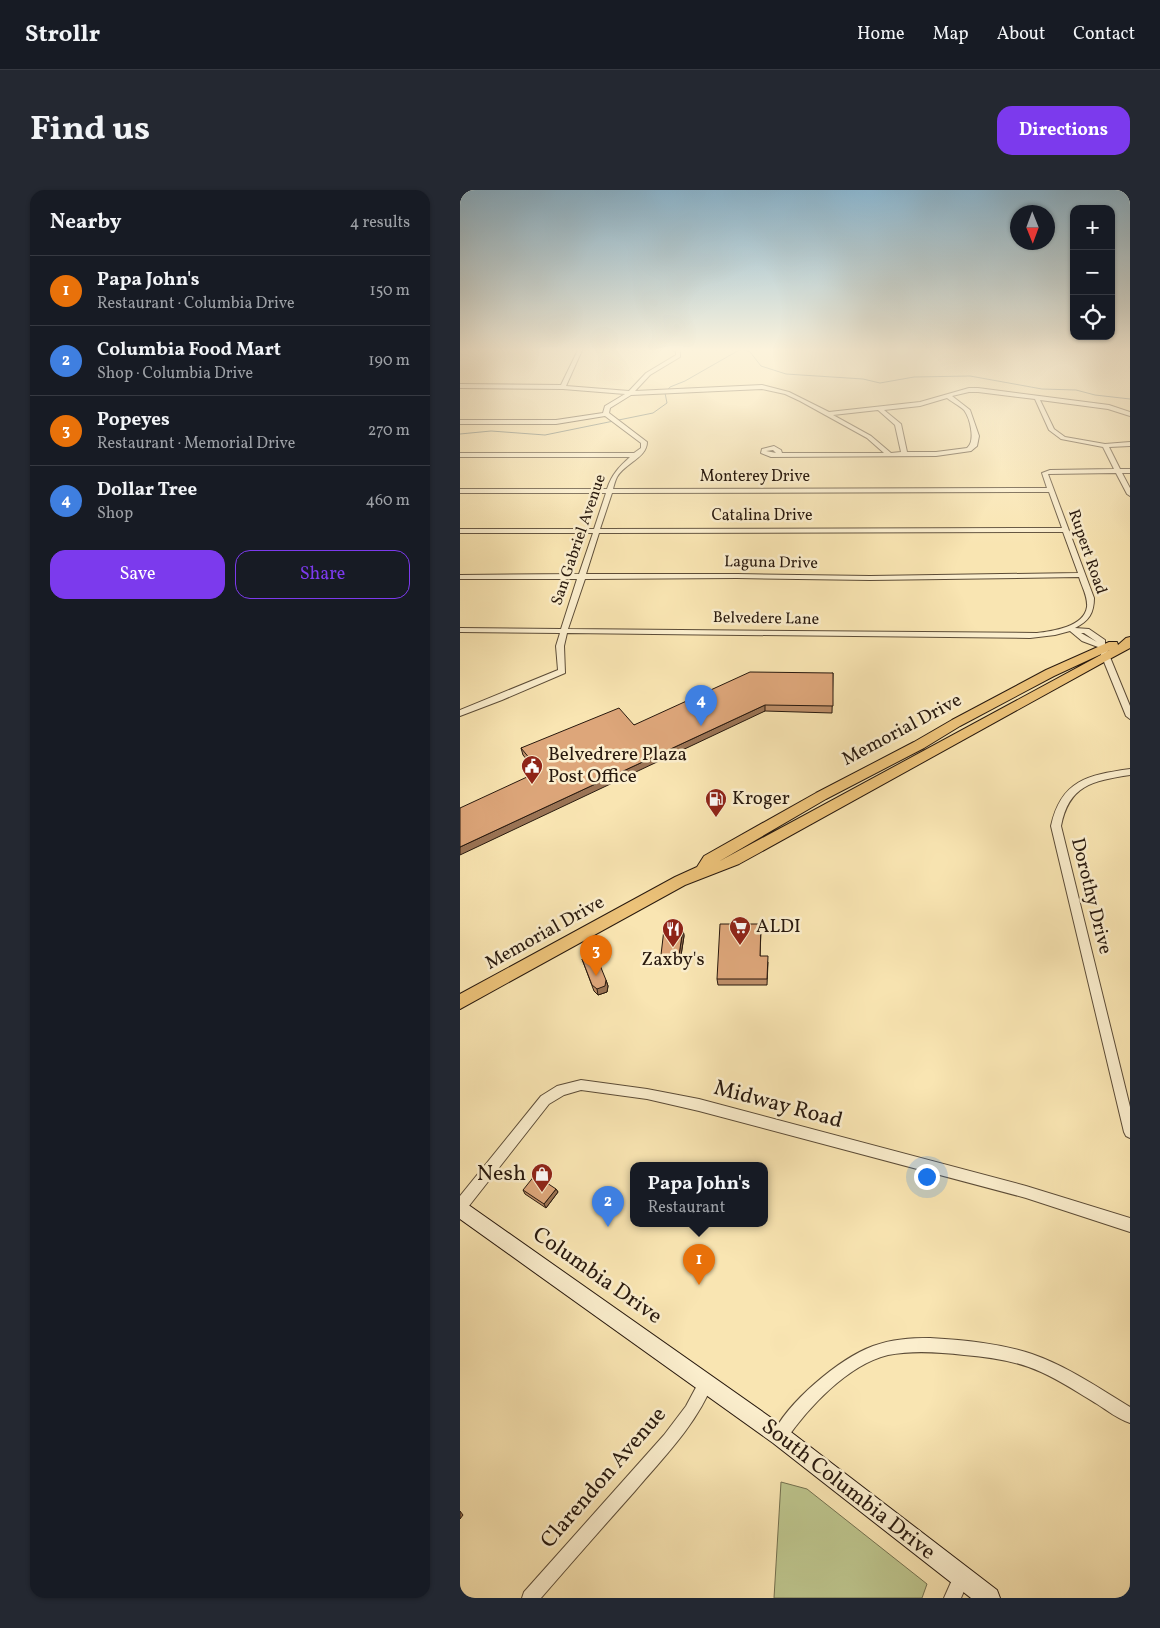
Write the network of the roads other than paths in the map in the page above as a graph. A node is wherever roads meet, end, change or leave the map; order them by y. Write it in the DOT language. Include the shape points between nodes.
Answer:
graph roads {
  1 [pos="606,414"];
  2 [pos="829,414"];
  3 [pos="832,414"];
  4 [pos="886,414"];
  5 [pos="968,414"];
  6 [pos="1043,414"];
  7 [pos="460,422"];
  8 [pos="1130,444"];
  9 [pos="1105,446"];
  10 [pos="904,454"];
  11 [pos="460,455"];
  12 [pos="638,455"];
  13 [pos="779,455"];
  14 [pos="890,455"];
  15 [pos="1118,471"];
  16 [pos="1130,471"];
  17 [pos="1050,490"];
  18 [pos="460,491"];
  19 [pos="610,491"];
  20 [pos="1130,494"];
  21 [pos="597,530"];
  22 [pos="1065,530"];
  23 [pos="460,531"];
  24 [pos="1081,575"];
  25 [pos="460,577"];
  26 [pos="582,577"];
  27 [pos="1073,629"];
  28 [pos="460,630"];
  29 [pos="564,631"];
  30 [pos="1130,640"];
  31 [pos="1103,650"];
  32 [pos="460,713"];
  33 [pos="1130,716"];
  34 [pos="1130,772"];
  35 [pos="460,1002"];
  36 [pos="1130,1132"];
  37 [pos="460,1207"];
  38 [pos="1130,1224"];
  39 [pos="706,1383"];
  40 [pos="1130,1416"];
  41 [pos="780,1436"];
  42 [pos="962,1577"];
  43 [pos="530,1598"];
  44 [pos="952,1598"];
  45 [pos="989,1598"];
  1 -- 7 [label="street" via="556,422"];
  1 -- 12 [label="street" via="644,442 644,448"];
  2 -- 3 [label="street"];
  2 -- 14 [label="street" via="869,437"];
  4 -- 10 [label="street" via="898,424"];
  5 -- 10 [label="street" via="976,436 974,446 969,450"];
  6 -- 9 [label="street" via="1063,438"];
  8 -- 9 [label="street"];
  9 -- 15 [label="street"];
  10 -- 14 [label="street"];
  11 -- 12 [label="street"];
  12 -- 19 [label="street, San Gabriel Avenue" via="614,477"];
  13 -- 14 [label="street"];
  15 -- 16 [label="street"];
  15 -- 17 [label="street, Rupert Road" via="1046,472"];
  15 -- 20 [label="street"];
  17 -- 19 [label="street, Monterey Drive"];
  17 -- 22 [label="street, Rupert Road"];
  18 -- 19 [label="street, Monterey Drive"];
  19 -- 21 [label="street, San Gabriel Avenue"];
  21 -- 22 [label="street, Catalina Drive"];
  21 -- 23 [label="street, Catalina Drive"];
  21 -- 26 [label="street, San Gabriel Avenue"];
  22 -- 24 [label="street, Rupert Road"];
  24 -- 26 [label="street, Laguna Drive"];
  24 -- 27 [label="street, Rupert Road" via="1090,598 1090,610"];
  25 -- 26 [label="street, Laguna Drive"];
  26 -- 29 [label="street, San Gabriel Avenue"];
  27 -- 29 [label="street, Belvedere Lane" via="1030,636"];
  27 -- 31 [label="street" via="1076,635"];
  28 -- 29 [label="street, Belvedere Lane"];
  29 -- 32 [label="street, San Gabriel Avenue" via="560,646 562,671"];
  30 -- 31 [label="main road, Memorial Drive" via="1126,645"];
  31 -- 33 [label="street"];
  31 -- 35 [label="main road, Memorial Drive" via="734,860 702,871"];
  34 -- 36 [label="street, Dorothy Drive" via="1098,778 1074,789 1060,808 1056,826"];
  37 -- 38 [label="street, Midway Road" via="545,1100 561,1090 581,1085 699,1105 1026,1192"];
  37 -- 39 [label="main road, Columbia Drive"];
  39 -- 41 [label="main road, South Columbia Drive"];
  39 -- 43 [label="street, Clarendon Avenue" via="691,1411 669,1440"];
  40 -- 41 [label="street" via="1034,1362 998,1352 951,1346 899,1347 874,1352 845,1369 791,1419"];
  41 -- 42 [label="main road, South Columbia Drive"];
  42 -- 44 [label="street"];
  42 -- 45 [label="main road, South Columbia Drive"];
}
